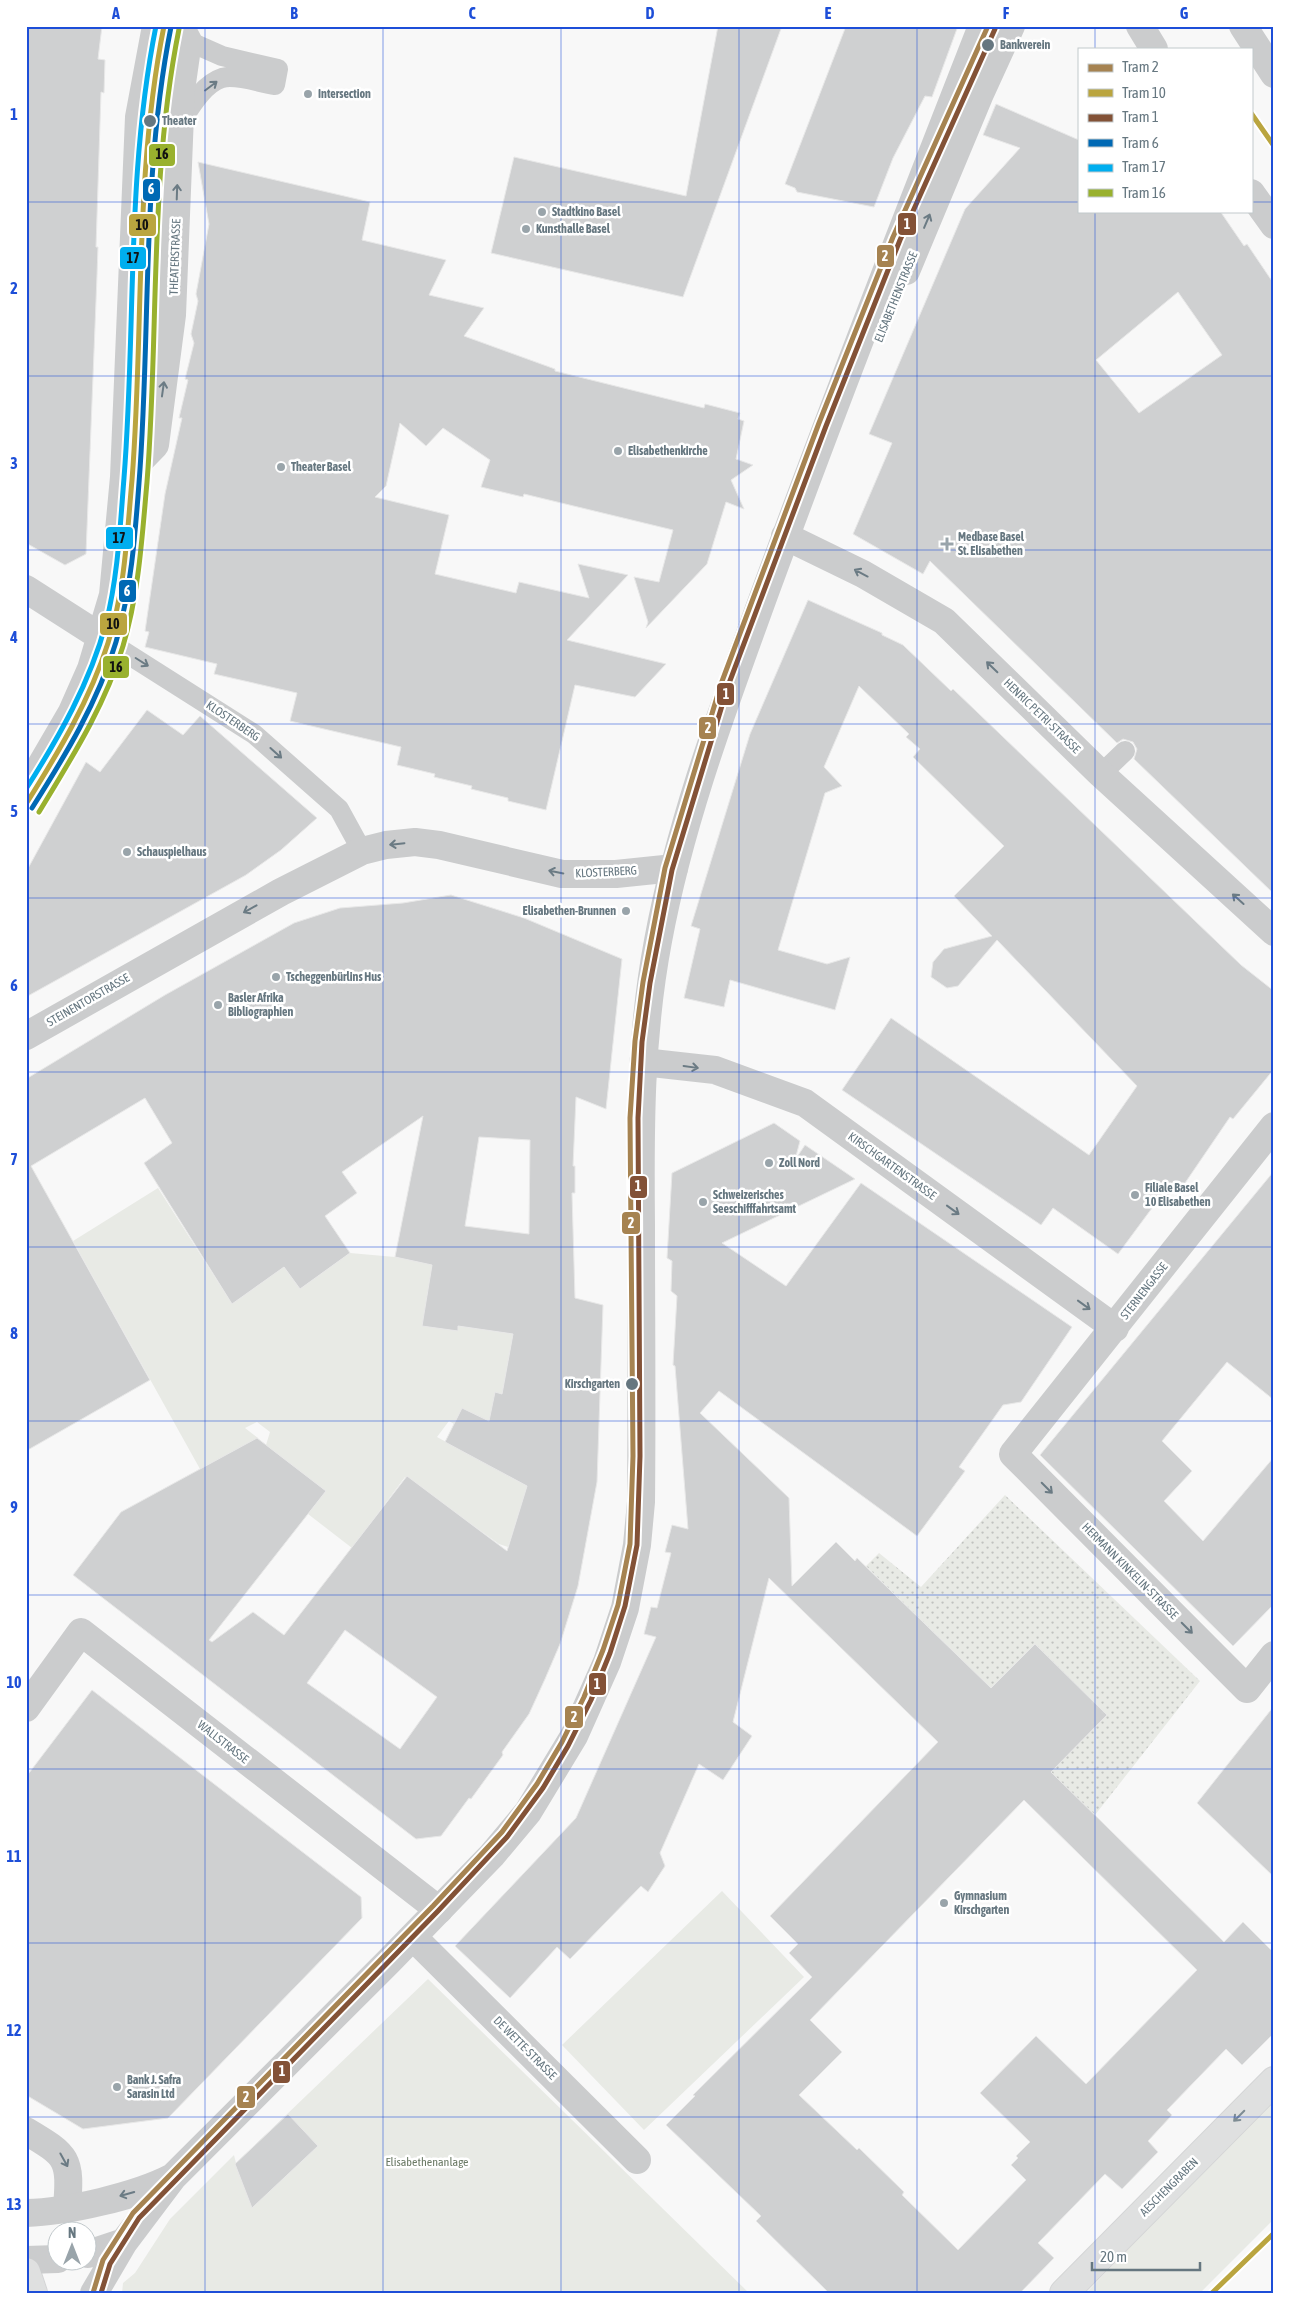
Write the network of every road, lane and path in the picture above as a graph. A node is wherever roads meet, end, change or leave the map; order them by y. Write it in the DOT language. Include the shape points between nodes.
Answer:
graph roads {
  1 [pos="156,26"];
  2 [pos="982,26"];
  3 [pos="1012,26"];
  4 [pos="1140,26"];
  5 [pos="1243,26"];
  6 [pos="184,34"];
  7 [pos="1153,48"];
  8 [pos="1274,74"];
  9 [pos="180,123"];
  10 [pos="1252,194"];
  11 [pos="1274,225"];
  12 [pos="124,477"];
  13 [pos="785,536"];
  14 [pos="26,589"];
  15 [pos="101,637"];
  16 [pos="1125,751"];
  17 [pos="1101,774"];
  18 [pos="26,791"];
  19 [pos="362,851"];
  20 [pos="674,868"];
  21 [pos="1274,932"];
  22 [pos="150,964"];
  23 [pos="26,1036"];
  24 [pos="642,1062"];
  25 [pos="1274,1126"];
  26 [pos="1115,1328"];
  27 [pos="1013,1454"];
  28 [pos="1274,1656"];
  29 [pos="26,1708"];
  30 [pos="439,1910"];
  31 [pos="413,1937"];
  32 [pos="1274,2081"];
  33 [pos="26,2130"];
  34 [pos="637,2160"];
  35 [pos="173,2177"];
  36 [pos="67,2208"];
  37 [pos="26,2213"];
  38 [pos="124,2242"];
  39 [pos="98,2251"];
  40 [pos="48,2259"];
  41 [pos="26,2260"];
  42 [pos="26,2272"];
  43 [pos="32,2293"];
  44 [pos="94,2293"];
  45 [pos="1064,2293"];
  1 -- 12 [label="street" via="139,117"];
  2 -- 13 [label="street, ELISABETHENSTRASSE"];
  13 -- 3 [label="street, ELISABETHENSTRASSE, one-way" via="847,422 921,235"];
  4 -- 7 [label="street"];
  5 -- 8 [label="street"];
  6 -- 9 [label="street, THEATERSTRASSE"];
  9 -- 6 [label="lane, one-way" via="194,101 222,78 275,85 278,69 222,56"];
  12 -- 9 [label="street, THEATERSTRASSE, one-way" via="155,445 172,314"];
  10 -- 11 [label="street"];
  12 -- 15 [label="street" via="112,595"];
  17 -- 13 [label="street, HENRIC PETRI-STRASSE, one-way" via="944,621 863,574"];
  13 -- 20 [label="street, ELISABETHENSTRASSE" via="722,706"];
  14 -- 15 [label="street"];
  15 -- 18 [label="street" via="72,712"];
  15 -- 19 [label="lane, KLOSTERBERG, one-way" via="254,734 339,809"];
  16 -- 17 [label="lane"];
  21 -- 17 [label="street, HENRIC PETRI-STRASSE, one-way"];
  20 -- 19 [label="street, KLOSTERBERG, one-way" via="616,874 562,874 415,842"];
  19 -- 22 [label="street, KLOSTERBERG, one-way" via="334,863"];
  20 -- 24 [label="street, ELISABETHENSTRASSE" via="657,948"];
  22 -- 23 [label="street, STEINENTORSTRASSE"];
  24 -- 26 [label="street, KIRSCHGARTENSTRASSE, one-way" via="716,1070 805,1103"];
  24 -- 30 [label="street, ELISABETHENSTRASSE" via="639,1134 641,1502 625,1608 603,1670 574,1736 549,1780 528,1812 492,1855"];
  25 -- 26 [label="street, STERNENGASSE"];
  26 -- 27 [label="street, STERNENGASSE"];
  27 -- 28 [label="street, HERMANN KINKELIN-STRASSE, one-way" via="1248,1688"];
  29 -- 30 [label="street, WALLSTRASSE" via="81,1632"];
  30 -- 31 [label="street, ELISABETHENSTRASSE"];
  31 -- 34 [label="street, DE WETTE-STRASSE"];
  31 -- 35 [label="street, ELISABETHENSTRASSE"];
  32 -- 45 [label="main road, AESCHENGRABEN, one-way"];
  33 -- 36 [label="street, one-way" via="57,2149 66,2162 69,2172"];
  35 -- 36 [label="street, ELISABETHENSTRASSE, one-way" via="131,2192"];
  35 -- 38 [label="street, ELISABETHENSTRASSE"];
  36 -- 37 [label="street, ELISABETHENSTRASSE"];
  38 -- 39 [label="street"];
  38 -- 44 [label="street, ELISABETHENSTRASSE"];
  40 -- 41 [label="street"];
  42 -- 43 [label="main road"];
}
